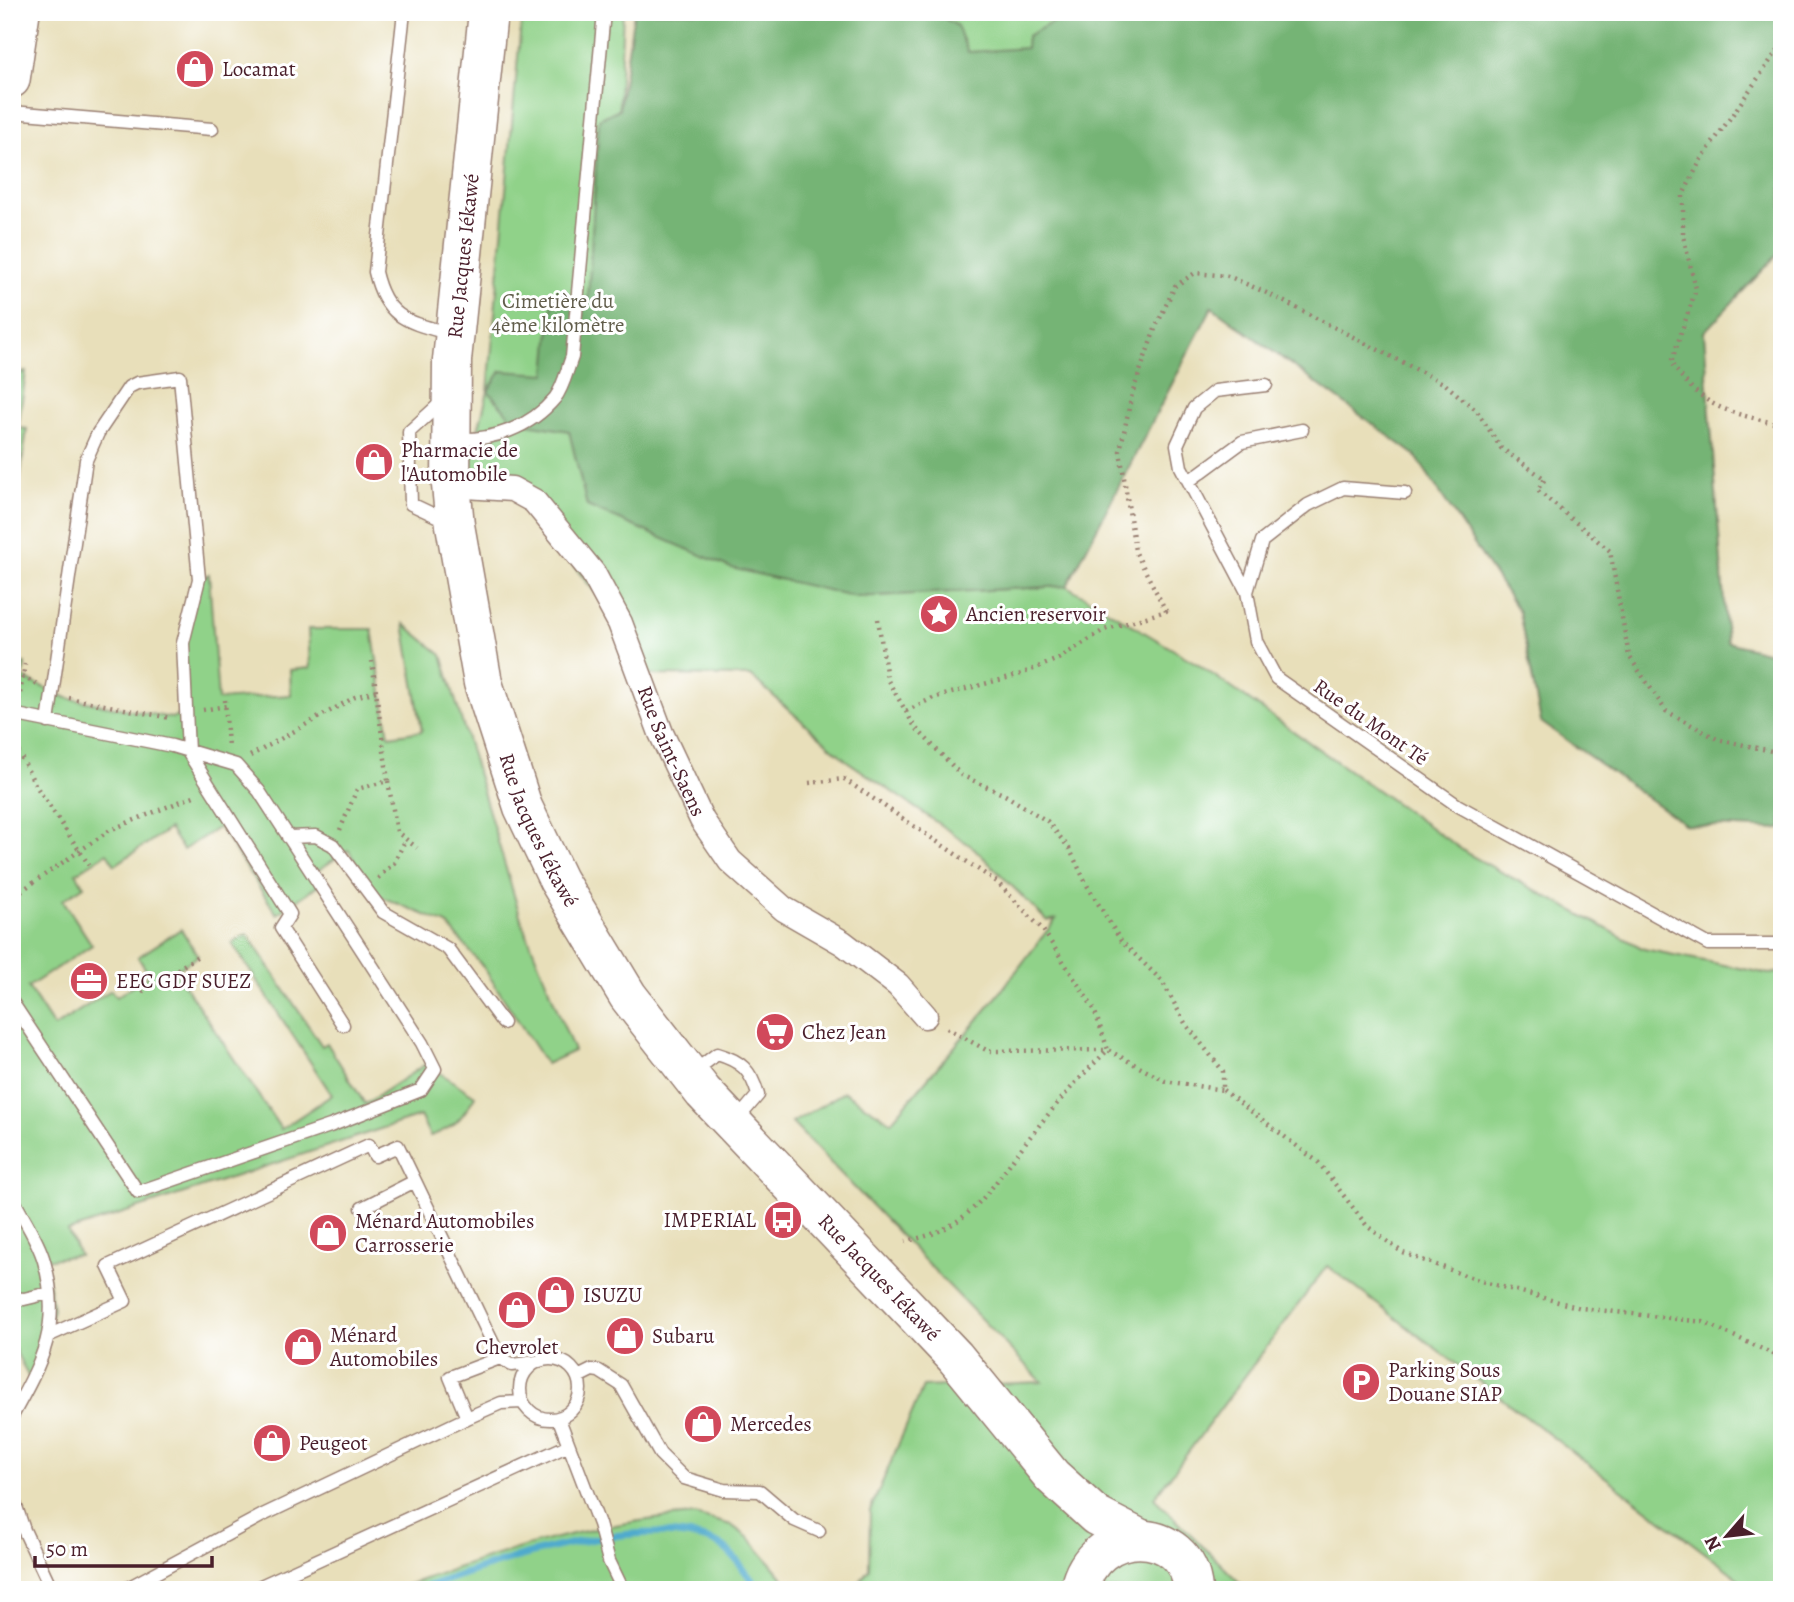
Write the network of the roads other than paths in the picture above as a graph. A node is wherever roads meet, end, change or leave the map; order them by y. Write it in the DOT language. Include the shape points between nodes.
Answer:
graph roads {
  1 [pos="22,12"];
  2 [pos="404,12"];
  3 [pos="604,12"];
  4 [pos="488,13"];
  5 [pos="12,80"];
  6 [pos="12,112"];
  7 [pos="212,129"];
  8 [pos="454,335"];
  9 [pos="1266,385"];
  10 [pos="450,395"];
  11 [pos="1302,430"];
  12 [pos="450,439"];
  13 [pos="1189,481"];
  14 [pos="451,485"];
  15 [pos="1405,493"];
  16 [pos="455,525"];
  17 [pos="1247,592"];
  18 [pos="12,714"];
  19 [pos="48,722"];
  20 [pos="188,752"];
  21 [pos="288,837"];
  22 [pos="1782,944"];
  23 [pos="12,1002"];
  24 [pos="925,1016"];
  25 [pos="503,1023"];
  26 [pos="343,1025"];
  27 [pos="415,1181"];
  28 [pos="12,1197"];
  29 [pos="362,1208"];
  30 [pos="49,1293"];
  31 [pos="12,1298"];
  32 [pos="50,1335"];
  33 [pos="500,1358"];
  34 [pos="537,1362"];
  35 [pos="578,1377"];
  36 [pos="522,1402"];
  37 [pos="12,1416"];
  38 [pos="467,1418"];
  39 [pos="559,1419"];
  40 [pos="569,1445"];
  41 [pos="1052,1476"];
  42 [pos="12,1495"];
  43 [pos="819,1531"];
  44 [pos="1139,1538"];
  45 [pos="1083,1578"];
  46 [pos="150,1584"];
  47 [pos="1195,1588"];
  48 [pos="52,1590"];
  49 [pos="124,1590"];
  50 [pos="252,1590"];
  51 [pos="623,1590"];
  1 -- 5 [label="street"];
  2 -- 8 [label="lane" via="375,272 381,297 403,320"];
  3 -- 12 [label="lane" via="572,357 556,397 526,424 482,440"];
  4 -- 8 [label="main road, Rue Jacques Iékawé"];
  6 -- 7 [label="lane"];
  8 -- 10 [label="main road, Rue Jacques Iékawé"];
  9 -- 13 [label="lane, Rue du Mont Té" via="1215,391 1194,408 1177,445"];
  10 -- 12 [label="main road, Rue Jacques Iékawé"];
  10 -- 16 [label="lane" via="409,432 411,504"];
  11 -- 13 [label="lane" via="1242,442"];
  12 -- 14 [label="main road, Rue Jacques Iékawé"];
  13 -- 17 [label="lane, Rue du Mont Té"];
  14 -- 16 [label="main road, Rue Jacques Iékawé"];
  14 -- 24 [label="street, Rue Saint-Saens" via="512,489 534,501 593,573 620,624 661,733 702,820 730,862 783,909 843,943 898,985"];
  15 -- 17 [label="lane" via="1343,488 1308,505 1262,541"];
  16 -- 41 [label="main road, Rue Jacques Iékawé" via="483,683 523,807 558,880 628,996 734,1124 956,1357"];
  17 -- 22 [label="lane, Rue du Mont Té" via="1256,641 1276,678 1457,805 1708,944"];
  18 -- 19 [label="lane"];
  19 -- 20 [label="lane"];
  19 -- 20 [label="lane" via="86,460 130,387 180,377 199,579 183,643"];
  20 -- 21 [label="lane" via="232,764 259,791"];
  20 -- 26 [label="lane" via="290,914 281,928"];
  21 -- 23 [label="lane" via="422,1043 435,1069 421,1090 138,1192"];
  21 -- 25 [label="lane" via="316,836 333,845 383,912 448,949"];
  27 -- 29 [label="lane"];
  27 -- 32 [label="lane" via="398,1146 375,1156 369,1146 108,1266 125,1301"];
  27 -- 33 [label="lane"];
  28 -- 30 [label="lane" via="44,1259"];
  30 -- 31 [label="lane"];
  30 -- 32 [label="lane" via="53,1309"];
  32 -- 37 [label="lane"];
  33 -- 34 [label="lane" via="512,1365"];
  33 -- 38 [label="lane" via="450,1377"];
  34 -- 35 [label="lane" via="565,1363"];
  34 -- 36 [label="lane" via="523,1376"];
  35 -- 39 [label="lane" via="580,1397"];
  35 -- 43 [label="lane" via="592,1370 621,1385 660,1454 684,1478 724,1490 760,1491 794,1520"];
  36 -- 38 [label="lane" via="501,1402"];
  36 -- 39 [label="lane" via="539,1418"];
  38 -- 46 [label="lane" via="263,1515"];
  39 -- 40 [label="lane"];
  40 -- 50 [label="lane"];
  40 -- 51 [label="lane"];
  41 -- 44 [label="main road, Rue Jacques Iékawé" via="1096,1516"];
  41 -- 45 [label="main road, Rue Jacques Iékawé"];
  42 -- 48 [label="lane"];
  44 -- 45 [label="main road" via="1109,1545"];
  44 -- 47 [label="main road, Rue Jacques Iékawé" via="1174,1552"];
  46 -- 49 [label="lane"];
}
